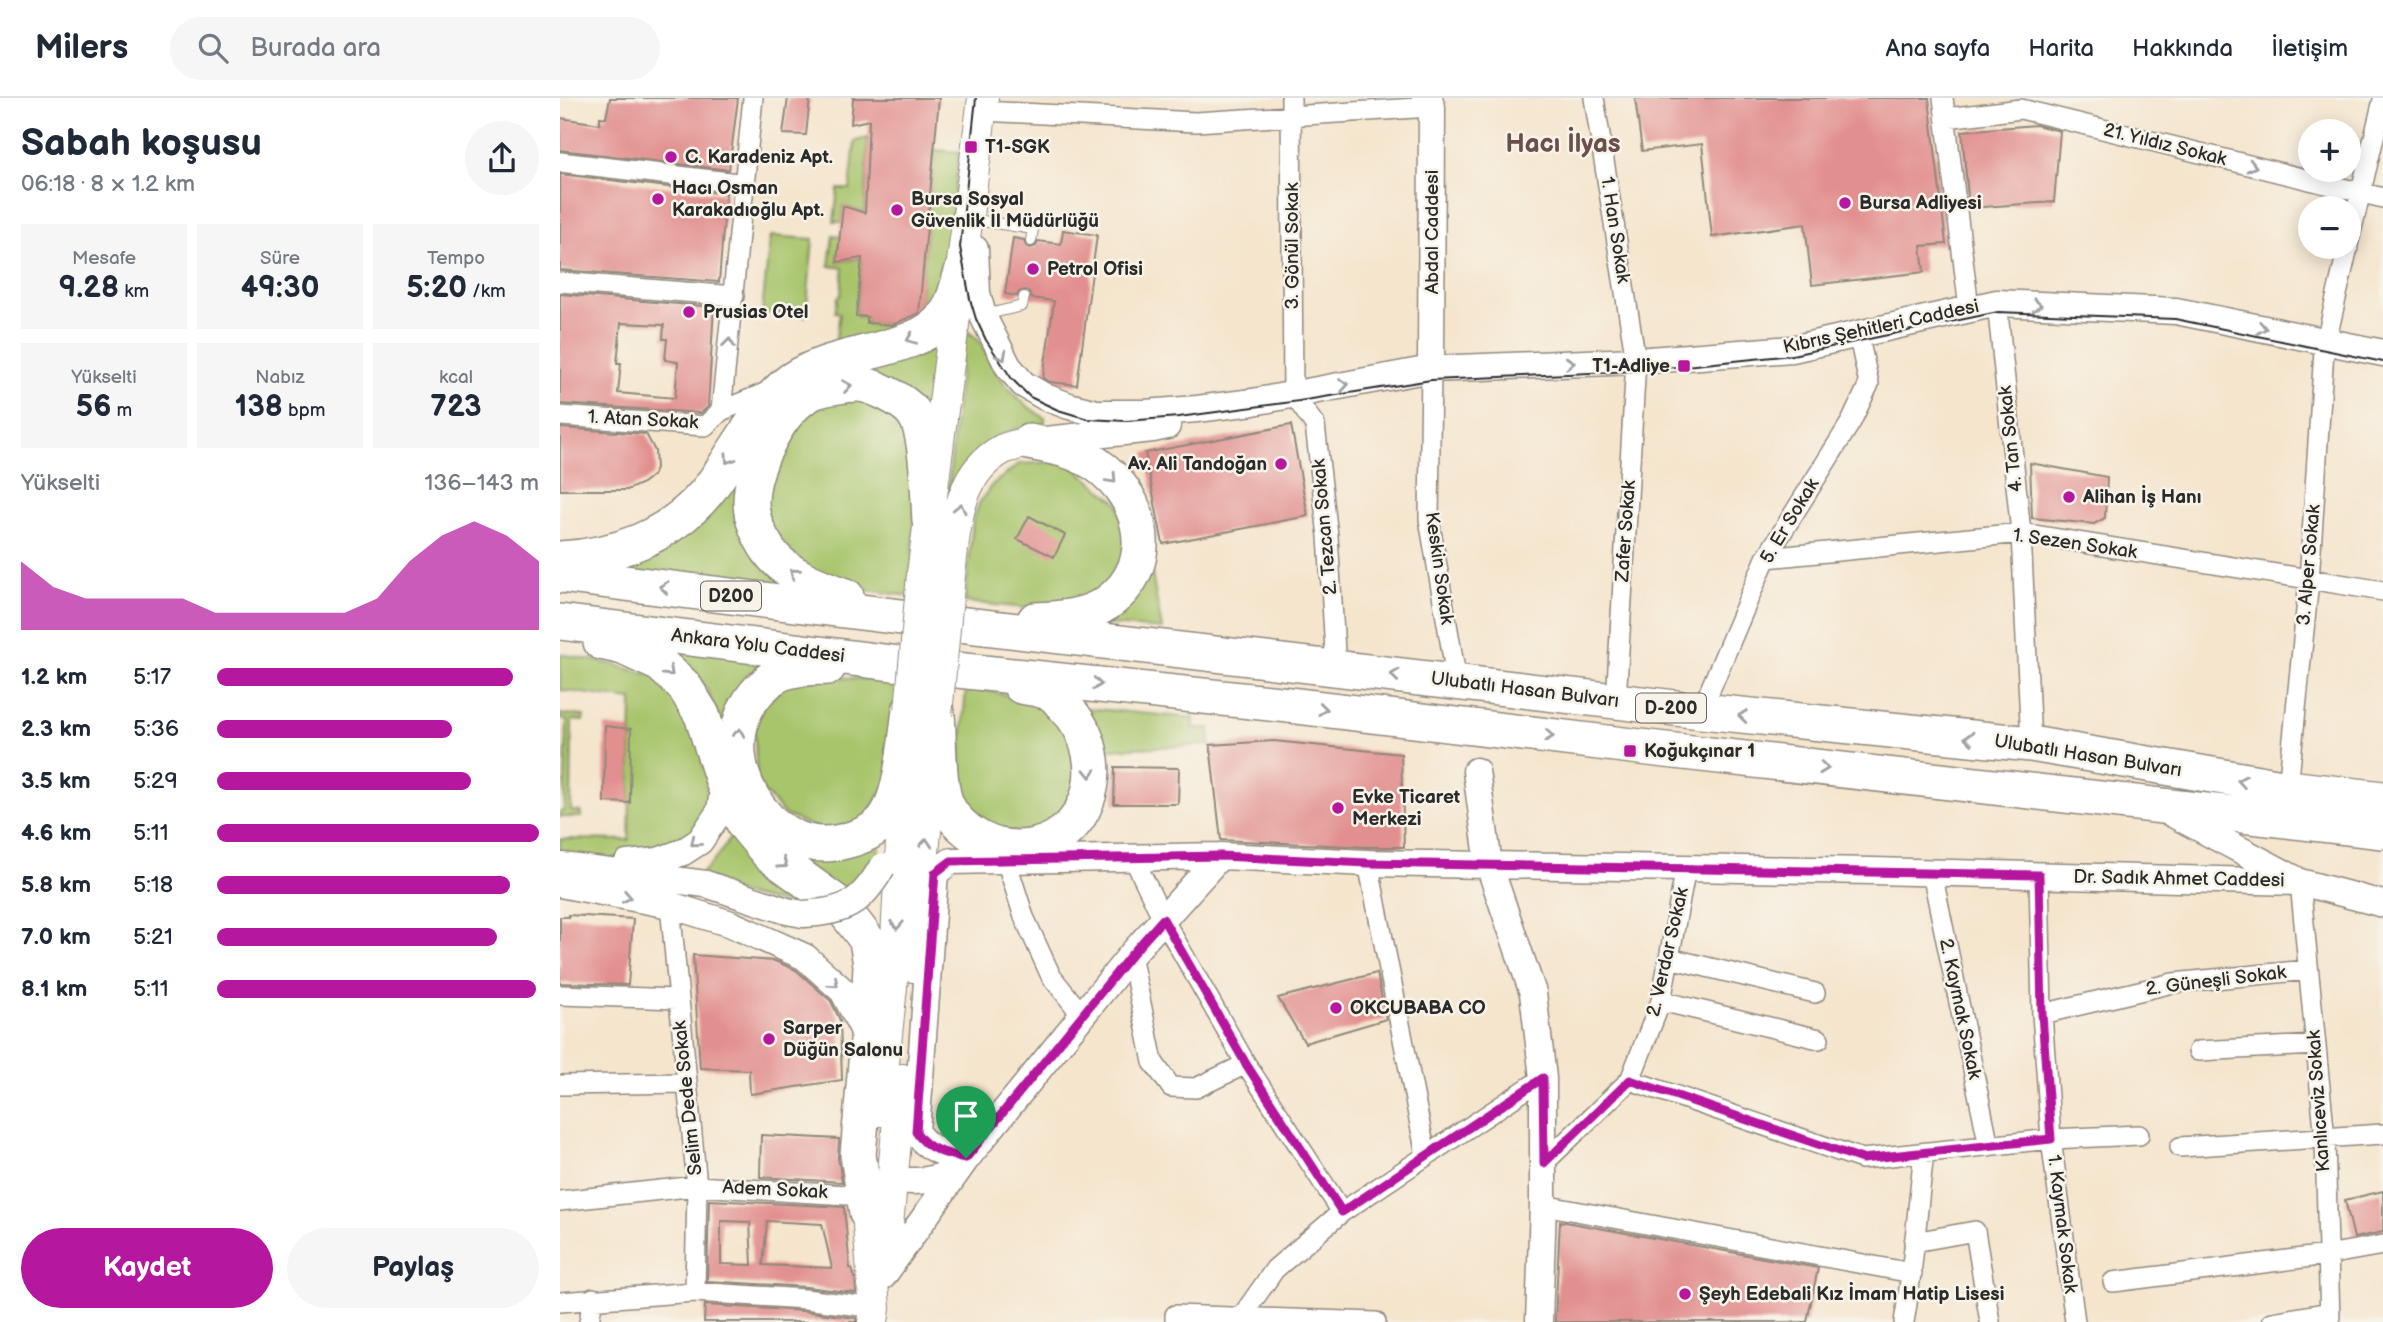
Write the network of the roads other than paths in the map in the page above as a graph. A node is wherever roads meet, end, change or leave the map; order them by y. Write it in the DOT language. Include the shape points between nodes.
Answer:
graph roads {
  1 [pos="753,98"];
  2 [pos="1594,98"];
  3 [pos="2383,100"];
  4 [pos="1430,101"];
  5 [pos="2022,104"];
  6 [pos="983,105"];
  7 [pos="1291,107"];
  8 [pos="1945,108"];
  9 [pos="979,146"];
  10 [pos="560,162"];
  11 [pos="746,184"];
  12 [pos="2361,193"];
  13 [pos="2360,196"];
  14 [pos="2383,198"];
  15 [pos="976,220"];
  16 [pos="1031,241"];
  17 [pos="2345,259"];
  18 [pos="963,269"];
  19 [pos="560,282"];
  20 [pos="734,296"];
  21 [pos="1024,297"];
  22 [pos="1997,303"];
  23 [pos="1969,309"];
  24 [pos="983,316"];
  25 [pos="1858,333"];
  26 [pos="2326,341"];
  27 [pos="2383,352"];
  28 [pos="1636,361"];
  29 [pos="1431,369"];
  30 [pos="785,385"];
  31 [pos="1293,394"];
  32 [pos="1252,402"];
  33 [pos="721,411"];
  34 [pos="560,416"];
  35 [pos="1030,442"];
  36 [pos="930,521"];
  37 [pos="2021,533"];
  38 [pos="1766,558"];
  39 [pos="560,559"];
  40 [pos="560,575"];
  41 [pos="936,575"];
  42 [pos="2309,581"];
  43 [pos="2383,592"];
  44 [pos="902,617"];
  45 [pos="560,622"];
  46 [pos="958,624"];
  47 [pos="560,634"];
  48 [pos="900,664"];
  49 [pos="1336,668"];
  50 [pos="956,669"];
  51 [pos="1457,682"];
  52 [pos="1616,701"];
  53 [pos="1701,711"];
  54 [pos="924,712"];
  55 [pos="2031,744"];
  56 [pos="1476,771"];
  57 [pos="724,784"];
  58 [pos="2288,788"];
  59 [pos="2383,799"];
  60 [pos="2158,806"];
  61 [pos="902,813"];
  62 [pos="2383,831"];
  63 [pos="1220,856"];
  64 [pos="1133,857"];
  65 [pos="1006,860"];
  66 [pos="1368,863"];
  67 [pos="1489,865"];
  68 [pos="1686,867"];
  69 [pos="561,872"];
  70 [pos="1931,873"];
  71 [pos="2039,875"];
  72 [pos="2300,881"];
  73 [pos="2383,904"];
  74 [pos="670,905"];
  75 [pos="1163,919"];
  76 [pos="1131,955"];
  77 [pos="1669,958"];
  78 [pos="2308,970"];
  79 [pos="1815,993"];
  80 [pos="560,995"];
  81 [pos="678,999"];
  82 [pos="1661,1001"];
  83 [pos="2042,1014"];
  84 [pos="1082,1015"];
  85 [pos="1819,1039"];
  86 [pos="868,1040"];
  87 [pos="2316,1045"];
  88 [pos="2198,1051"];
  89 [pos="1246,1064"];
  90 [pos="1543,1078"];
  91 [pos="1630,1080"];
  92 [pos="686,1083"];
  93 [pos="560,1085"];
  94 [pos="2383,1134"];
  95 [pos="2139,1135"];
  96 [pos="2051,1139"];
  97 [pos="2325,1139"];
  98 [pos="1989,1146"];
  99 [pos="2180,1147"];
  100 [pos="1924,1153"];
  101 [pos="1426,1155"];
  102 [pos="1544,1163"];
  103 [pos="962,1164"];
  104 [pos="697,1186"];
  105 [pos="875,1196"];
  106 [pos="560,1202"];
  107 [pos="1543,1205"];
  108 [pos="1342,1212"];
  109 [pos="1914,1242"];
  110 [pos="2383,1245"];
  111 [pos="2327,1255"];
  112 [pos="1912,1273"];
  113 [pos="883,1276"];
  114 [pos="2113,1282"];
  115 [pos="695,1292"];
  116 [pos="593,1298"];
  117 [pos="560,1302"];
  118 [pos="874,1315"];
  119 [pos="1242,1316"];
  120 [pos="2330,1317"];
  121 [pos="1175,1318"];
  122 [pos="589,1322"];
  123 [pos="1376,1322"];
  124 [pos="1538,1322"];
  125 [pos="1904,1322"];
  126 [pos="1990,1322"];
  127 [pos="2075,1322"];
  128 [pos="2272,1322"];
  1 -- 11 [label="street"];
  2 -- 28 [label="street, 1. Han Sokak"];
  3 -- 12 [label="street, 3. Alper Sokak"];
  4 -- 7 [label="street"];
  4 -- 29 [label="street, Abdal Caddesi"];
  5 -- 8 [label="street, 21. Yıldız Sokak"];
  5 -- 12 [label="street, 21. Yıldız Sokak, one-way"];
  6 -- 7 [label="street" via="1196,122"];
  6 -- 9 [label="main road"];
  7 -- 31 [label="street, 3. Gönül Sokak"];
  8 -- 23 [label="street"];
  9 -- 15 [label="street"];
  9 -- 18 [label="main road"];
  10 -- 11 [label="street"];
  11 -- 20 [label="street"];
  12 -- 13 [label="street, 3. Alper Sokak"];
  12 -- 14 [label="street, 21. Yıldız Sokak"];
  15 -- 16 [label="lane" via="1033,229"];
  15 -- 24 [label="street" via="975,268"];
  17 -- 26 [label="street, 3. Alper Sokak"];
  18 -- 30 [label="highway, one-way" via="947,313 932,330 900,344 826,363"];
  18 -- 36 [label="main road"];
  19 -- 20 [label="street"];
  33 -- 20 [label="street, one-way"];
  21 -- 24 [label="lane" via="1022,306"];
  22 -- 23 [label="street, Kıbrıs Şehitleri Caddesi"];
  22 -- 26 [label="street, Kıbrıs Şehitleri Caddesi, one-way" via="2176,311"];
  22 -- 37 [label="street, 4. Tan Sokak"];
  23 -- 25 [label="street, Kıbrıs Şehitleri Caddesi"];
  24 -- 32 [label="street, one-way" via="1008,366 1023,384 1069,406 1097,413 1145,413"];
  25 -- 28 [label="street, Kıbrıs Şehitleri Caddesi" via="1792,349"];
  25 -- 38 [label="street, 5. Er Sokak" via="1869,384 1851,422"];
  26 -- 27 [label="street, Kıbrıs Şehitleri Caddesi"];
  26 -- 42 [label="street, 3. Alper Sokak"];
  29 -- 28 [label="street, Kıbrıs Şehitleri Caddesi, one-way"];
  28 -- 52 [label="street, Zafer Sokak"];
  31 -- 29 [label="street, Kıbrıs Şehitleri Caddesi, one-way"];
  29 -- 51 [label="street, Keskin Sokak" via="1429,519"];
  30 -- 33 [label="street, 1. Atan Sokak"];
  30 -- 39 [label="highway, one-way" via="705,494 671,526 629,548"];
  31 -- 32 [label="street, Kıbrıs Şehitleri Caddesi"];
  31 -- 49 [label="street, 2. Tezcan Sokak" via="1315,425"];
  32 -- 35 [label="street" via="1153,429"];
  33 -- 34 [label="street, 1. Atan Sokak" via="705,426"];
  41 -- 35 [label="main road, one-way" via="964,491 980,466 1004,449"];
  35 -- 46 [label="highway, one-way" via="1088,459 1109,474 1125,494 1140,534 1133,576 1105,604 1065,619"];
  36 -- 41 [label="main road"];
  44 -- 36 [label="highway, one-way" via="805,581 770,553 751,504 754,478 768,440 789,411 814,391 858,384 892,395 914,412 924,441"];
  37 -- 38 [label="street, 1. Sezen Sokak"];
  37 -- 42 [label="street, 1. Sezen Sokak"];
  37 -- 55 [label="street, 4. Tan Sokak"];
  38 -- 53 [label="street, 5. Er Sokak"];
  44 -- 40 [label="highway, D200, one-way"];
  41 -- 54 [label="main road, bridge"];
  42 -- 43 [label="street, 1. Sezen Sokak"];
  42 -- 58 [label="street, 3. Alper Sokak"];
  44 -- 46 [label="highway, D200"];
  45 -- 48 [label="highway, Ankara Yolu Caddesi / D200"];
  46 -- 49 [label="highway, Ulubatlı Hasan Bulvarı / D-200"];
  47 -- 57 [label="highway, one-way" via="623,647 660,664 684,686 702,715"];
  48 -- 50 [label="highway, Ankara Yolu Caddesi / D200"];
  54 -- 48 [label="highway, one-way" via="896,798 882,822 859,837 835,844 804,841 778,829 747,787 737,761 741,718 753,696 772,678 795,669"];
  51 -- 49 [label="highway, Ulubatlı Hasan Bulvarı / D-200, one-way"];
  50 -- 54 [label="highway, one-way" via="1051,693 1076,717 1087,743 1092,777 1086,804 1071,827 1047,844 1018,849 986,843 961,826 947,804"];
  50 -- 60 [label="highway, Ulubatlı Hasan Bulvarı / D-200, one-way"];
  51 -- 52 [label="highway, Ulubatlı Hasan Bulvarı / D-200"];
  52 -- 53 [label="highway, Ulubatlı Hasan Bulvarı / D-200"];
  55 -- 53 [label="highway, Ulubatlı Hasan Bulvarı / D-200, one-way"];
  54 -- 61 [label="main road"];
  105 -- 54 [label="main road, one-way"];
  58 -- 55 [label="highway, Ulubatlı Hasan Bulvarı / D-200, one-way"];
  56 -- 67 [label="street"];
  57 -- 69 [label="street, one-way" via="720,811 700,841 683,852 659,861"];
  57 -- 86 [label="highway, one-way" via="746,825 769,854 841,906 867,940 871,965"];
  58 -- 59 [label="highway, Ulubatlı Hasan Bulvarı / D-200"];
  60 -- 62 [label="highway, Ulubatlı Hasan Bulvarı / D-200"];
  60 -- 72 [label="street"];
  61 -- 69 [label="street, bridge" via="870,888 828,913 787,911 705,884"];
  61 -- 105 [label="main road, one-way"];
  63 -- 64 [label="street, Dr. Sadık Ahmet Caddesi"];
  63 -- 66 [label="street, Dr. Sadık Ahmet Caddesi"];
  63 -- 75 [label="street"];
  64 -- 65 [label="street, Dr. Sadık Ahmet Caddesi"];
  64 -- 75 [label="street"];
  65 -- 84 [label="street" via="1024,918 1051,976"];
  65 -- 103 [label="street, Dr. Sadık Ahmet Caddesi" via="951,861 935,873 916,1132 920,1140"];
  66 -- 67 [label="street, Dr. Sadık Ahmet Caddesi"];
  66 -- 101 [label="street"];
  67 -- 68 [label="street, Dr. Sadık Ahmet Caddesi"];
  67 -- 90 [label="street" via="1533,993"];
  68 -- 70 [label="street, Dr. Sadık Ahmet Caddesi"];
  68 -- 77 [label="street, 2. Verdar Sokak"];
  69 -- 74 [label="street, one-way"];
  70 -- 71 [label="street, Dr. Sadık Ahmet Caddesi"];
  70 -- 98 [label="street, 2. Kaymak Sokak"];
  71 -- 72 [label="street, Dr. Sadık Ahmet Caddesi"];
  71 -- 83 [label="street, 1. Kaymak Sokak"];
  72 -- 73 [label="street, Dr. Sadık Ahmet Caddesi"];
  72 -- 78 [label="street, Kanlıceviz Sokak"];
  74 -- 81 [label="street, Selim Dede Sokak"];
  74 -- 86 [label="street, one-way" via="731,924 806,957 843,990"];
  75 -- 76 [label="street"];
  75 -- 89 [label="street"];
  76 -- 84 [label="street"];
  76 -- 89 [label="street" via="1153,1062 1171,1087 1196,1088"];
  77 -- 79 [label="street"];
  77 -- 82 [label="street, 2. Verdar Sokak"];
  78 -- 83 [label="street, 2. Güneşli Sokak" via="2173,983"];
  78 -- 87 [label="street, Kanlıceviz Sokak"];
  80 -- 81 [label="street"];
  81 -- 92 [label="street, Selim Dede Sokak"];
  82 -- 85 [label="street"];
  82 -- 91 [label="street, 2. Verdar Sokak"];
  83 -- 96 [label="street, 1. Kaymak Sokak"];
  84 -- 103 [label="street"];
  86 -- 105 [label="highway" via="858,1155"];
  87 -- 88 [label="street"];
  87 -- 97 [label="street, Kanlıceviz Sokak"];
  89 -- 108 [label="street"];
  90 -- 101 [label="street"];
  90 -- 102 [label="street"];
  91 -- 100 [label="street" via="1862,1159"];
  91 -- 102 [label="street, 2. Verdar Sokak"];
  92 -- 93 [label="street"];
  92 -- 104 [label="street, Selim Dede Sokak"];
  94 -- 97 [label="street"];
  95 -- 96 [label="street"];
  96 -- 98 [label="street"];
  96 -- 127 [label="street, 1. Kaymak Sokak"];
  97 -- 99 [label="street"];
  97 -- 111 [label="street, Kanlıceviz Sokak"];
  98 -- 100 [label="street"];
  100 -- 109 [label="street"];
  101 -- 108 [label="street"];
  102 -- 107 [label="street"];
  103 -- 105 [label="street" via="942,1177"];
  103 -- 113 [label="street"];
  104 -- 105 [label="street, Adem Sokak"];
  104 -- 106 [label="street, Adem Sokak"];
  104 -- 115 [label="street, Selim Dede Sokak"];
  105 -- 113 [label="main road"];
  105 -- 118 [label="main road"];
  107 -- 112 [label="street"];
  107 -- 124 [label="street"];
  108 -- 119 [label="street" via="1275,1269"];
  109 -- 112 [label="street"];
  109 -- 126 [label="street" via="1975,1231"];
  110 -- 111 [label="street"];
  111 -- 114 [label="street"];
  111 -- 120 [label="street, Kanlıceviz Sokak"];
  112 -- 125 [label="street"];
  113 -- 118 [label="main road"];
  115 -- 116 [label="street"];
  115 -- 118 [label="street" via="805,1299"];
  116 -- 117 [label="street"];
  116 -- 122 [label="street"];
  119 -- 121 [label="street"];
  119 -- 123 [label="street"];
  120 -- 128 [label="street"];
}
